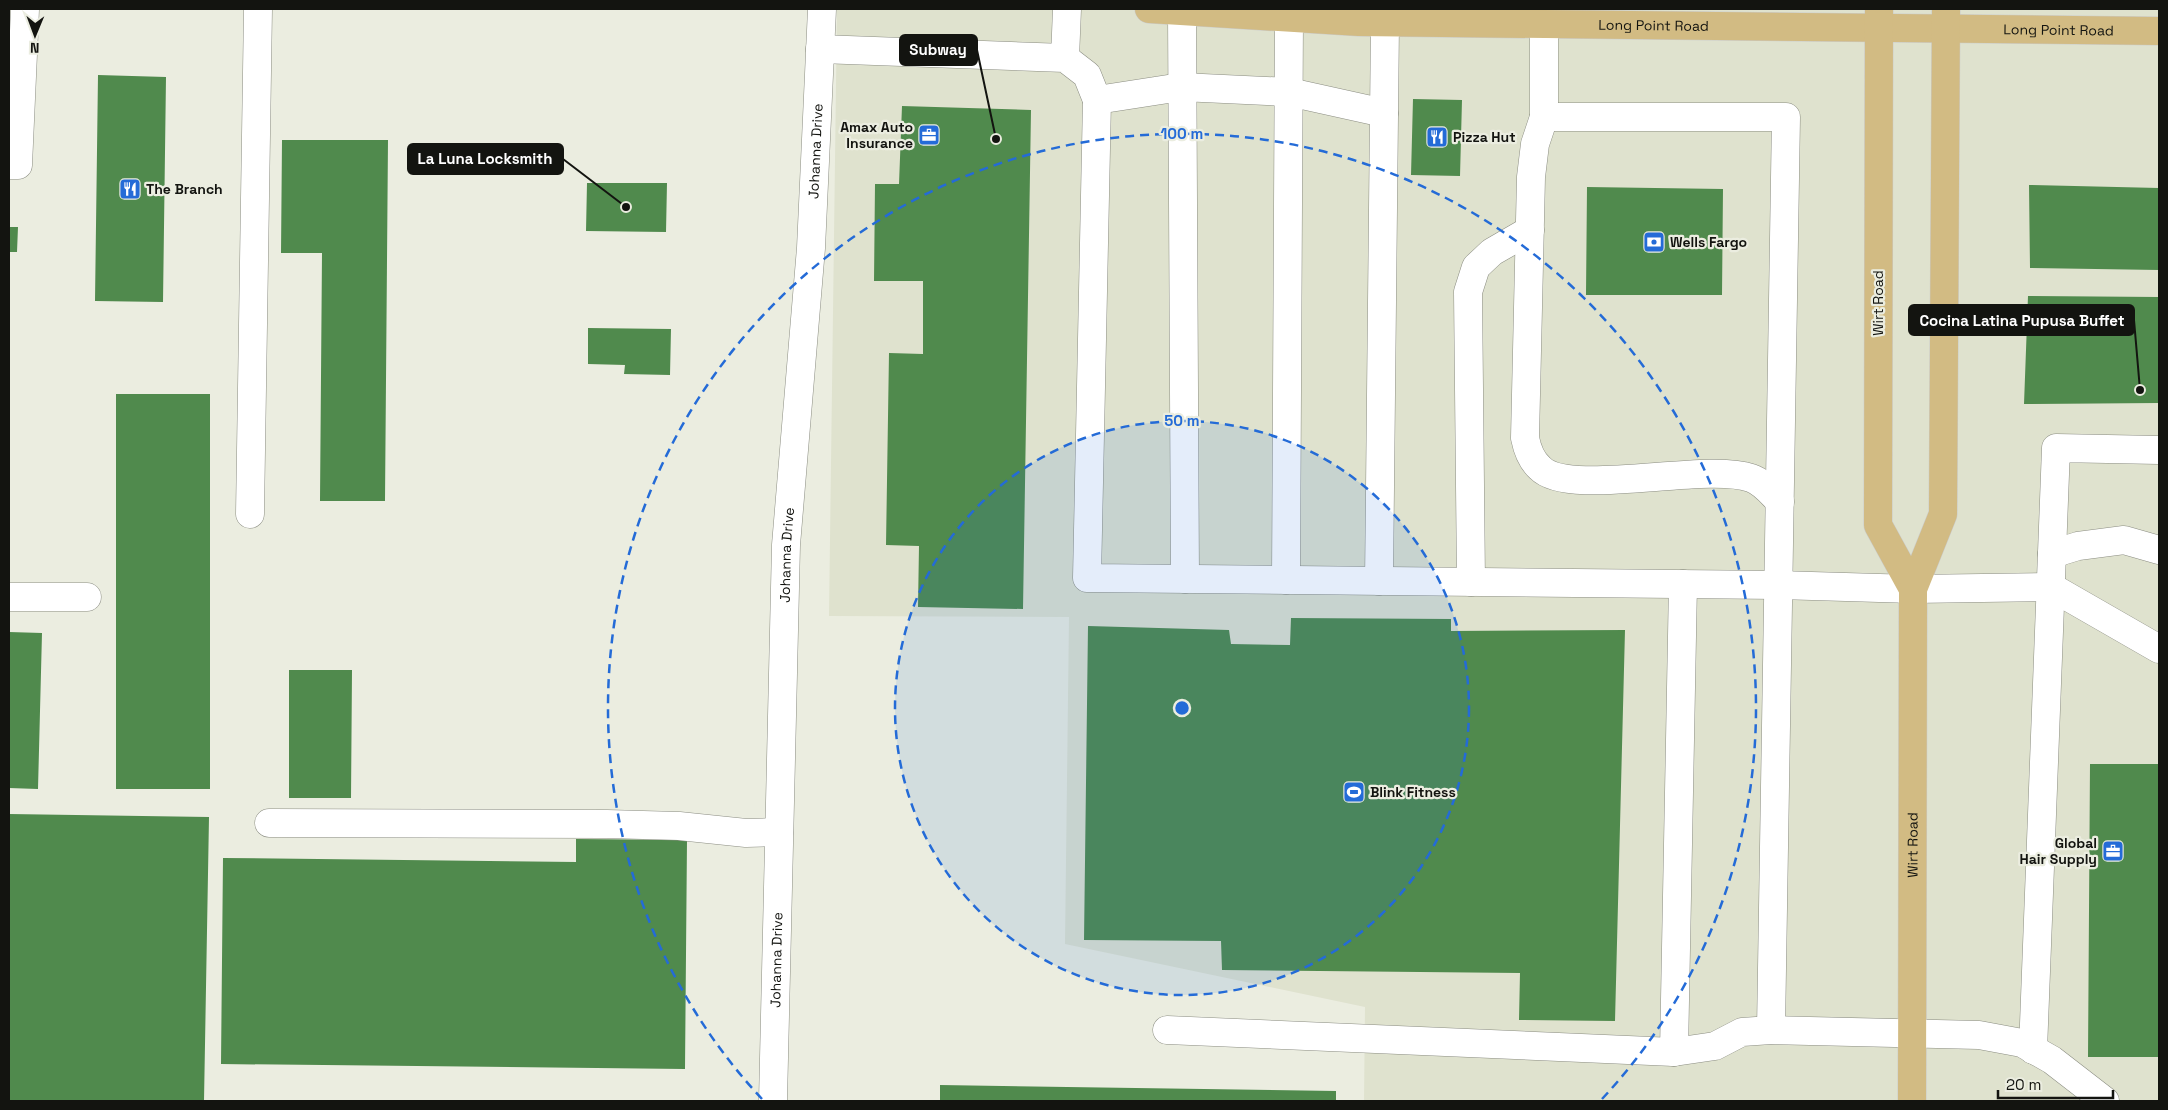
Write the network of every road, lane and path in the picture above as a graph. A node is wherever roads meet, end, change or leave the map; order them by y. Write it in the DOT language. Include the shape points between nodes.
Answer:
graph roads {
  1 [pos="25,9"];
  2 [pos="258,9"];
  3 [pos="822,9"];
  4 [pos="1067,9"];
  5 [pos="1149,9"];
  6 [pos="1182,12"];
  7 [pos="1289,18"];
  8 [pos="1879,19"];
  9 [pos="1946,19"];
  10 [pos="1385,23"];
  11 [pos="1544,24"];
  12 [pos="2159,31"];
  13 [pos="820,49"];
  14 [pos="1065,58"];
  15 [pos="16,62"];
  16 [pos="1181,87"];
  17 [pos="1289,92"];
  18 [pos="1097,100"];
  19 [pos="1384,112"];
  20 [pos="1544,117"];
  21 [pos="9,165"];
  22 [pos="1530,230"];
  23 [pos="2159,450"];
  24 [pos="1780,502"];
  25 [pos="250,514"];
  26 [pos="2159,550"];
  27 [pos="2052,554"];
  28 [pos="1185,579"];
  29 [pos="1286,580"];
  30 [pos="1379,581"];
  31 [pos="1471,582"];
  32 [pos="1683,584"];
  33 [pos="1778,584"];
  34 [pos="2051,587"];
  35 [pos="1913,589"];
  36 [pos="9,597"];
  37 [pos="87,597"];
  38 [pos="2159,649"];
  39 [pos="269,824"];
  40 [pos="779,832"];
  41 [pos="1167,1030"];
  42 [pos="1771,1030"];
  43 [pos="1912,1033"];
  44 [pos="2033,1050"];
  45 [pos="1674,1052"];
  46 [pos="773,1101"];
  47 [pos="1912,1101"];
  48 [pos="2105,1101"];
  1 -- 15 [label="street"];
  2 -- 25 [label="street"];
  3 -- 13 [label="street, Johanna Drive"];
  4 -- 14 [label="street"];
  5 -- 6 [label="main road, Long Point Road"];
  6 -- 7 [label="main road, Long Point Road"];
  6 -- 16 [label="street"];
  7 -- 10 [label="main road, Long Point Road"];
  7 -- 17 [label="street"];
  8 -- 9 [label="main road, Long Point Road"];
  8 -- 11 [label="main road, Long Point Road"];
  8 -- 35 [label="main road, Wirt Road" via="1878,525"];
  9 -- 12 [label="main road, Long Point Road"];
  9 -- 35 [label="main road, Wirt Road" via="1943,514"];
  10 -- 11 [label="main road, Long Point Road"];
  10 -- 19 [label="street"];
  11 -- 20 [label="street"];
  13 -- 14 [label="street"];
  13 -- 40 [label="street, Johanna Drive" via="811,248 786,545"];
  14 -- 18 [label="street" via="1088,75"];
  15 -- 21 [label="street" via="18,165"];
  16 -- 17 [label="street"];
  16 -- 18 [label="street"];
  16 -- 28 [label="street"];
  17 -- 19 [label="street"];
  17 -- 29 [label="street"];
  18 -- 28 [label="street" via="1087,578"];
  19 -- 30 [label="street"];
  20 -- 22 [label="street" via="1535,144"];
  20 -- 24 [label="street" via="1786,117"];
  22 -- 24 [label="street" via="1525,438 1540,469 1562,478 1594,480 1721,474 1750,478 1762,484"];
  22 -- 31 [label="street" via="1492,252 1476,268 1468,292"];
  23 -- 27 [label="street" via="2056,448"];
  24 -- 33 [label="street"];
  26 -- 27 [label="street" via="2124,540 2078,546"];
  27 -- 34 [label="street"];
  28 -- 29 [label="street"];
  29 -- 30 [label="street"];
  30 -- 31 [label="street"];
  31 -- 32 [label="street"];
  32 -- 33 [label="street"];
  32 -- 45 [label="street"];
  33 -- 35 [label="street"];
  33 -- 42 [label="street"];
  34 -- 35 [label="street"];
  34 -- 38 [label="street"];
  34 -- 44 [label="street"];
  35 -- 43 [label="main road, Wirt Road"];
  36 -- 37 [label="street"];
  39 -- 40 [label="street" via="607,824 679,826 746,833"];
  40 -- 46 [label="street, Johanna Drive"];
  41 -- 45 [label="street"];
  42 -- 43 [label="street"];
  42 -- 45 [label="street" via="1742,1032 1715,1046"];
  43 -- 44 [label="street" via="1978,1035 2022,1043"];
  43 -- 47 [label="main road, Wirt Road"];
  44 -- 48 [label="street" via="2052,1060"];
}
